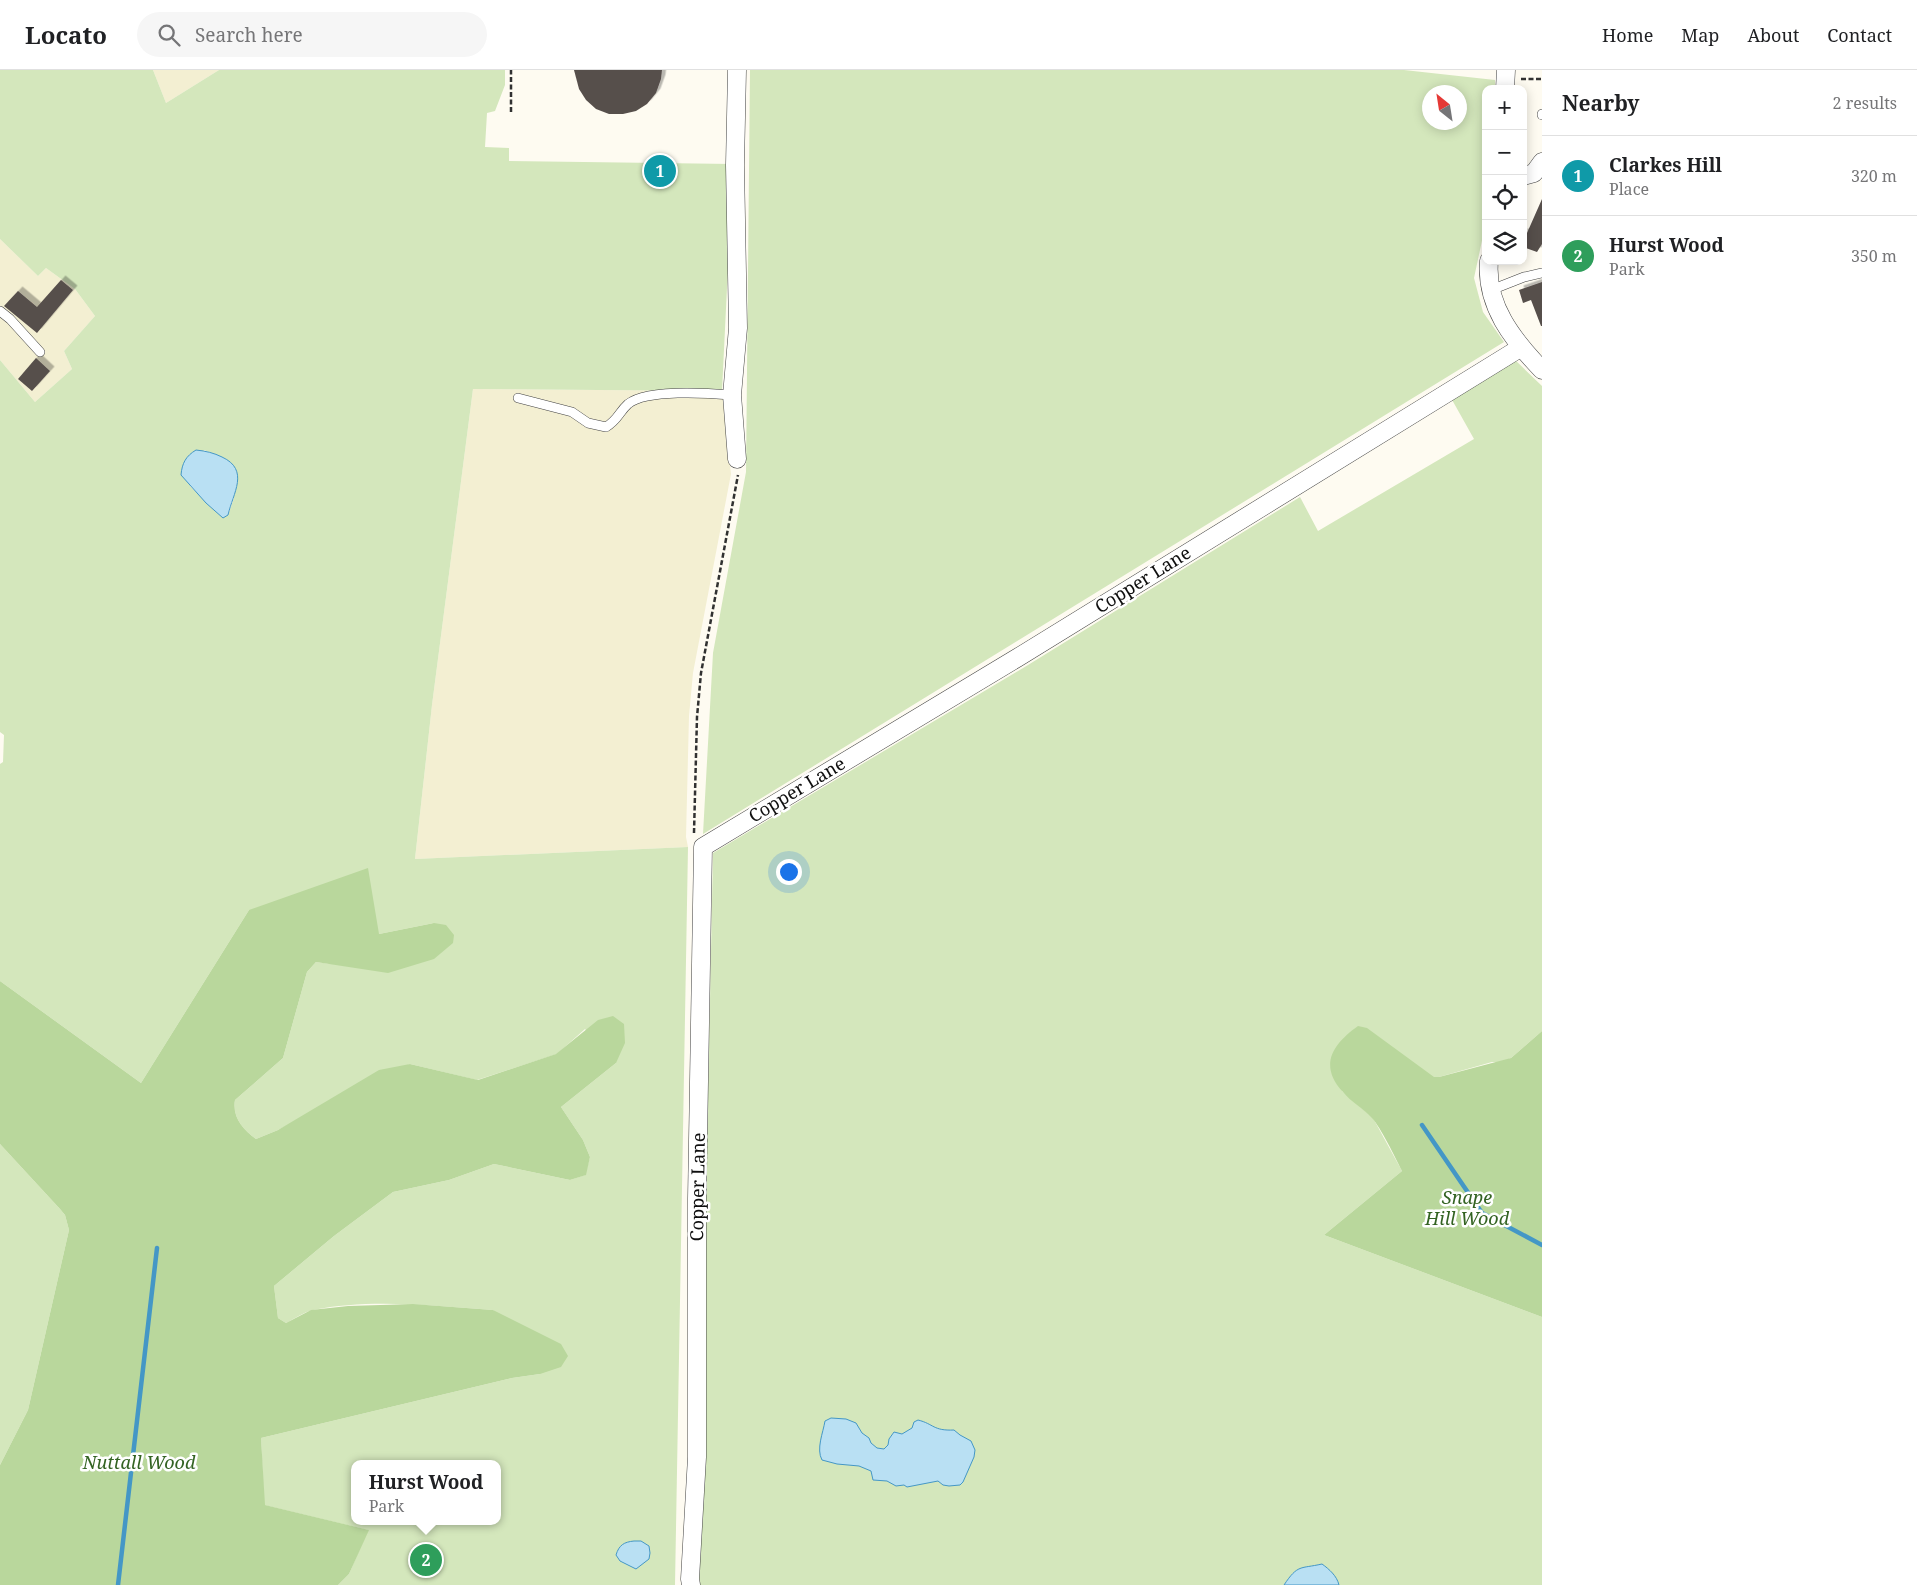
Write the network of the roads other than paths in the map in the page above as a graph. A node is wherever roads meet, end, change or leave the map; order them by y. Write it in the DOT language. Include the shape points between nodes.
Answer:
graph roads {
  1 [pos="736,70"];
  2 [pos="1542,162"];
  3 [pos="1527,175"];
  4 [pos="1489,265"];
  5 [pos="1542,273"];
  6 [pos="1491,290"];
  7 [pos="0,311"];
  8 [pos="1520,348"];
  9 [pos="40,352"];
  10 [pos="1542,370"];
  11 [pos="732,395"];
  12 [pos="518,398"];
  13 [pos="737,459"];
  14 [pos="691,1585"];
  1 -- 11 [label="street" via="738,328"];
  2 -- 3 [label="street" via="1534,173"];
  4 -- 6 [label="street"];
  5 -- 6 [label="lane"];
  6 -- 8 [label="street" via="1501,318"];
  7 -- 9 [label="lane"];
  8 -- 10 [label="street"];
  8 -- 14 [label="street, Copper Lane" via="703,847 697,1198 697,1457"];
  11 -- 12 [label="lane" via="695,393 642,398 628,404 606,427 588,423 572,412"];
  11 -- 13 [label="street"];
}
